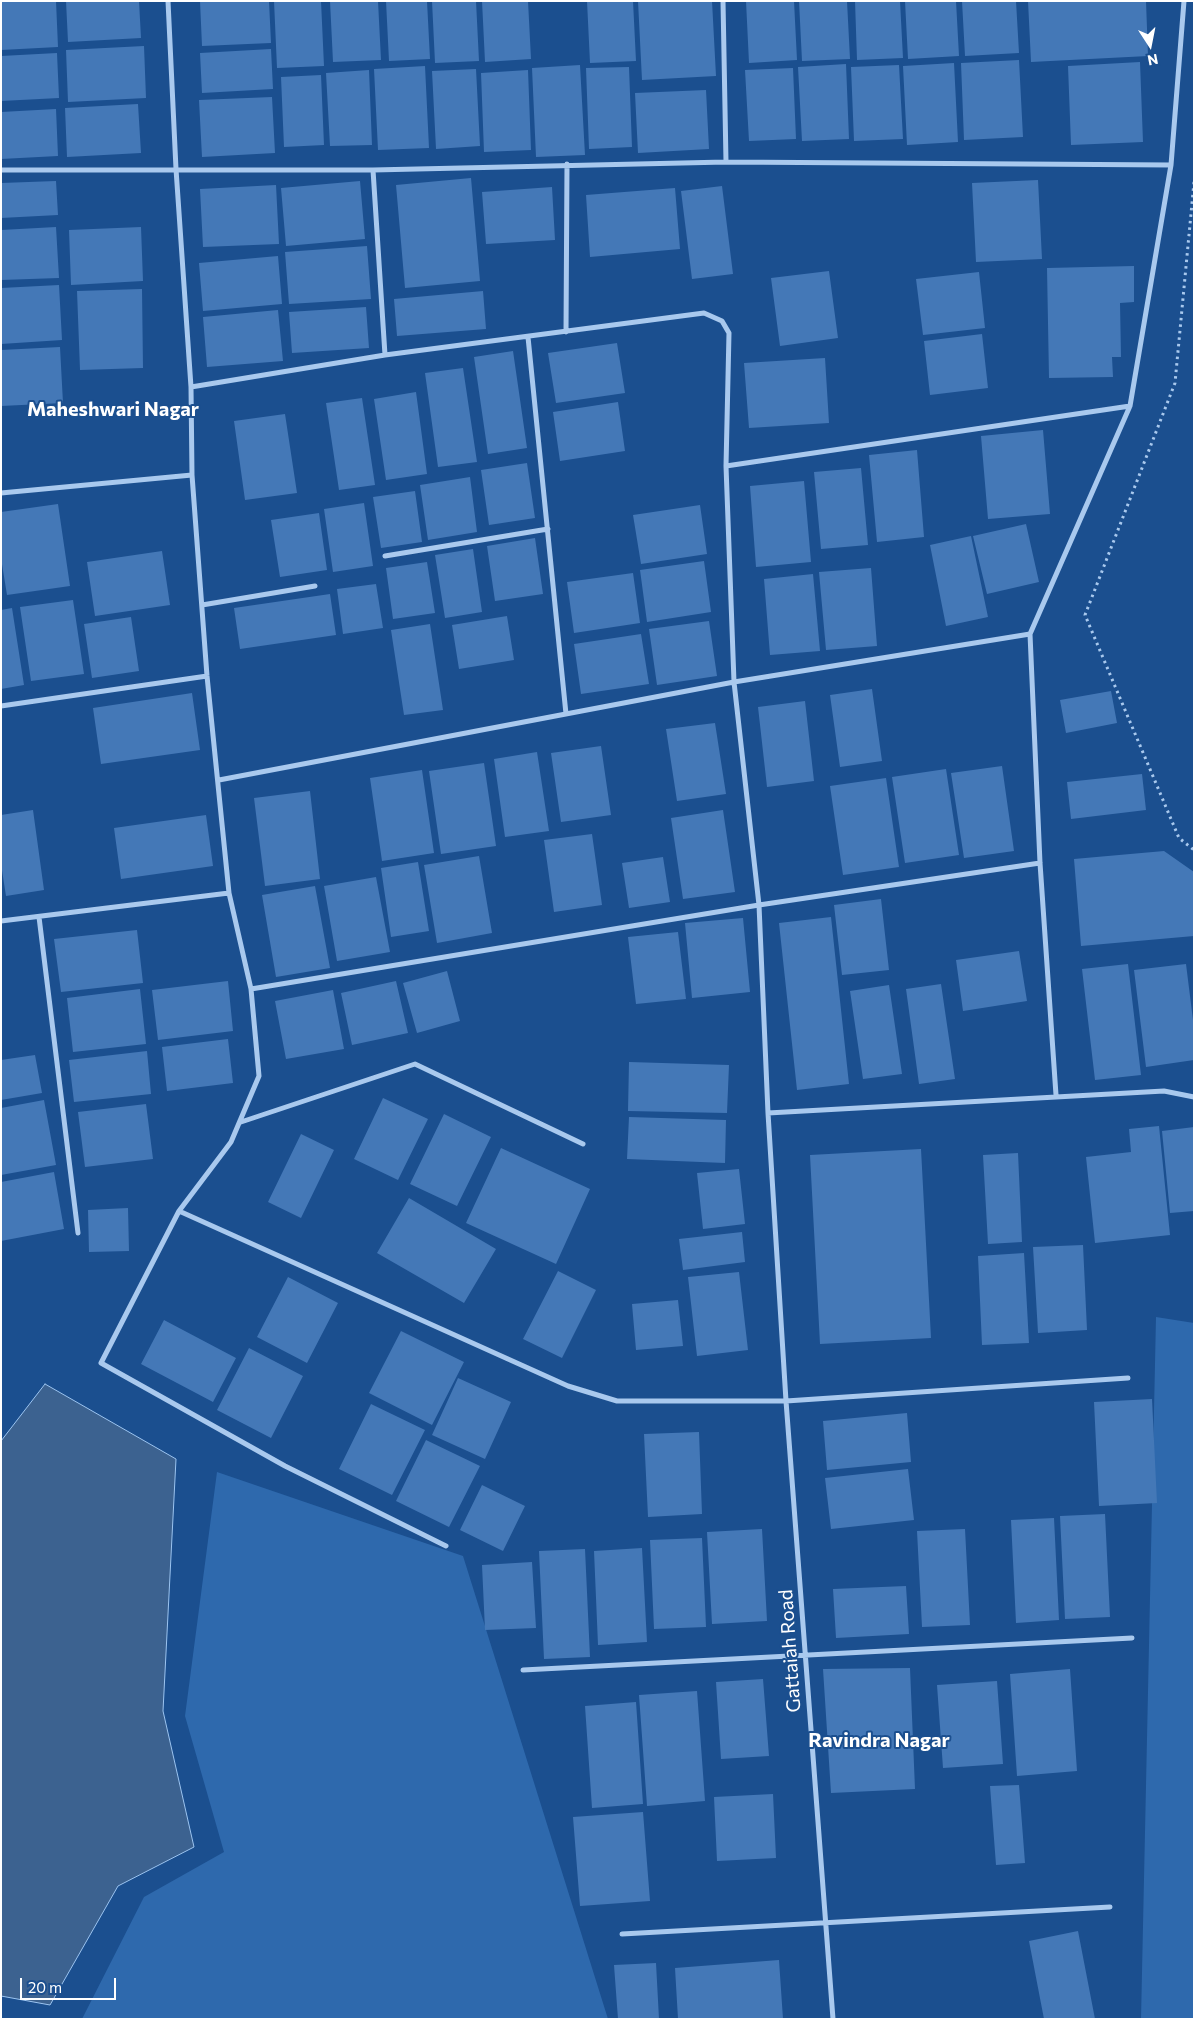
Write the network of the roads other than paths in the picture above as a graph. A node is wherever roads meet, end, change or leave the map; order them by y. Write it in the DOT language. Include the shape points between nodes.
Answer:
graph roads {
  1 [pos="168,1"];
  2 [pos="723,1"];
  3 [pos="1184,1"];
  4 [pos="726,162"];
  5 [pos="567,164"];
  6 [pos="1171,165"];
  7 [pos="176,168"];
  8 [pos="1,170"];
  9 [pos="373,170"];
  10 [pos="566,332"];
  11 [pos="528,337"];
  12 [pos="385,355"];
  13 [pos="191,387"];
  14 [pos="1130,406"];
  15 [pos="726,466"];
  16 [pos="192,475"];
  17 [pos="1,493"];
  18 [pos="548,529"];
  19 [pos="385,556"];
  20 [pos="315,586"];
  21 [pos="202,605"];
  22 [pos="1030,634"];
  23 [pos="207,676"];
  24 [pos="734,682"];
  25 [pos="1,706"];
  26 [pos="566,714"];
  27 [pos="219,780"];
  28 [pos="1040,862"];
  29 [pos="229,893"];
  30 [pos="759,905"];
  31 [pos="39,917"];
  32 [pos="1,921"];
  33 [pos="251,989"];
  34 [pos="1056,1095"];
  35 [pos="1194,1097"];
  36 [pos="768,1113"];
  37 [pos="241,1122"];
  38 [pos="584,1144"];
  39 [pos="179,1211"];
  40 [pos="78,1232"];
  41 [pos="1128,1378"];
  42 [pos="786,1401"];
  43 [pos="446,1546"];
  44 [pos="1132,1638"];
  45 [pos="805,1656"];
  46 [pos="523,1670"];
  47 [pos="1110,1907"];
  48 [pos="825,1923"];
  49 [pos="622,1934"];
  50 [pos="832,2019"];
  1 -- 7 [label="street"];
  2 -- 4 [label="street"];
  3 -- 6 [label="street"];
  4 -- 5 [label="street"];
  4 -- 6 [label="street"];
  5 -- 9 [label="street"];
  5 -- 10 [label="street"];
  6 -- 14 [label="street"];
  7 -- 8 [label="street"];
  7 -- 9 [label="street"];
  7 -- 13 [label="street"];
  9 -- 12 [label="street"];
  10 -- 11 [label="street, Gattaiah Road"];
  10 -- 15 [label="street, Gattaiah Road" via="704,313 722,321 729,333"];
  11 -- 12 [label="street, Gattaiah Road"];
  11 -- 18 [label="street"];
  12 -- 13 [label="street, Gattaiah Road"];
  13 -- 16 [label="street"];
  14 -- 15 [label="street"];
  14 -- 22 [label="street"];
  15 -- 24 [label="street, Gattaiah Road"];
  16 -- 17 [label="street"];
  16 -- 21 [label="street"];
  18 -- 19 [label="street"];
  18 -- 26 [label="street"];
  20 -- 21 [label="street"];
  21 -- 23 [label="street"];
  22 -- 24 [label="street"];
  22 -- 28 [label="street"];
  23 -- 25 [label="street"];
  23 -- 27 [label="street"];
  24 -- 26 [label="street"];
  24 -- 30 [label="street, Gattaiah Road"];
  26 -- 27 [label="street"];
  27 -- 29 [label="street"];
  28 -- 30 [label="street"];
  28 -- 34 [label="street"];
  29 -- 31 [label="street"];
  29 -- 33 [label="street"];
  30 -- 33 [label="street"];
  30 -- 36 [label="street, Gattaiah Road"];
  31 -- 32 [label="street"];
  31 -- 40 [label="street"];
  33 -- 37 [label="street" via="259,1076"];
  34 -- 35 [label="street" via="1164,1091"];
  34 -- 36 [label="street"];
  36 -- 42 [label="street, Gattaiah Road"];
  37 -- 38 [label="street" via="415,1064"];
  37 -- 39 [label="street" via="231,1142"];
  39 -- 42 [label="street" via="568,1386 617,1401"];
  39 -- 43 [label="street" via="101,1363 285,1466"];
  41 -- 42 [label="street"];
  42 -- 45 [label="street, Gattaiah Road"];
  44 -- 45 [label="street"];
  45 -- 46 [label="street"];
  45 -- 48 [label="street, Gattaiah Road"];
  47 -- 48 [label="street"];
  48 -- 49 [label="street"];
  48 -- 50 [label="street, Gattaiah Road"];
}
